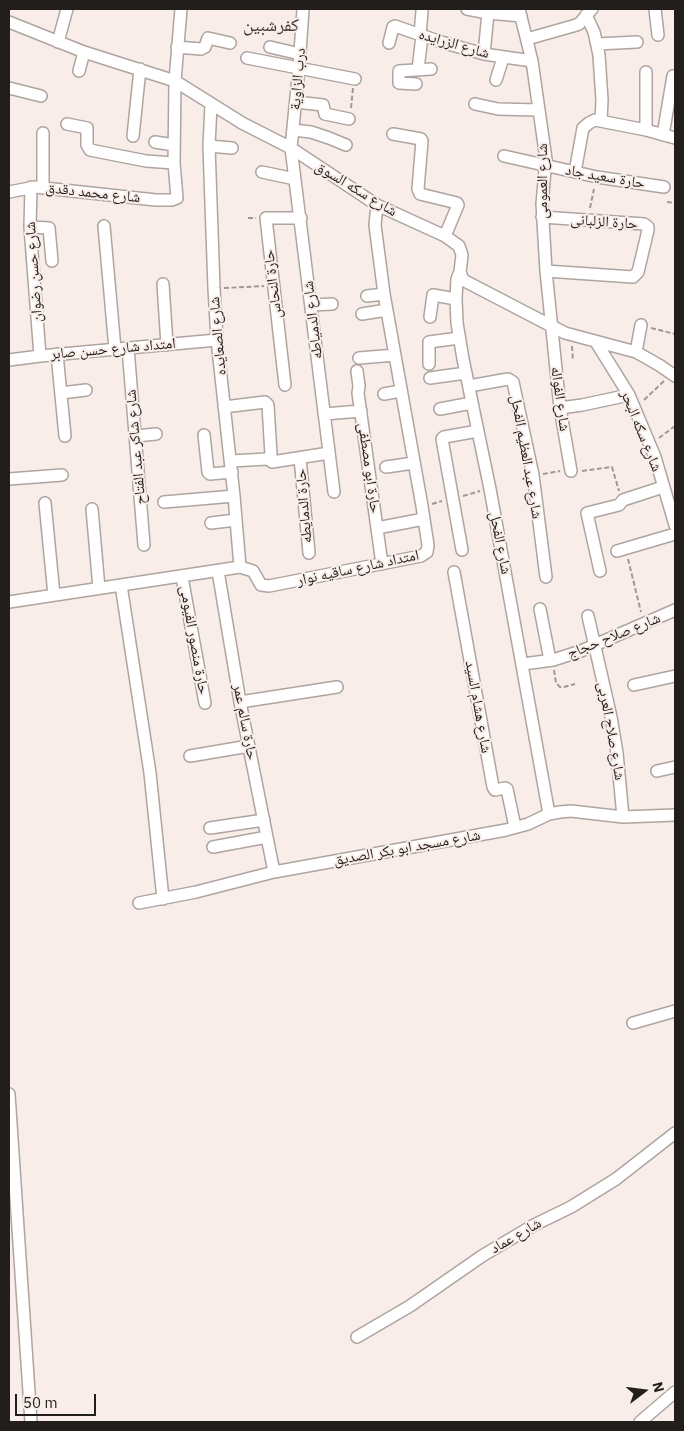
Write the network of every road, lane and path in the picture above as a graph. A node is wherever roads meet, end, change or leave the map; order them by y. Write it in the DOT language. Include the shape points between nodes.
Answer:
graph roads {
  1 [pos="67,9"];
  2 [pos="180,9"];
  3 [pos="303,9"];
  4 [pos="468,9"];
  5 [pos="655,9"];
  6 [pos="422,11"];
  7 [pos="520,12"];
  8 [pos="589,12"];
  9 [pos="488,13"];
  10 [pos="9,22"];
  11 [pos="658,35"];
  12 [pos="421,36"];
  13 [pos="527,39"];
  14 [pos="58,42"];
  15 [pos="637,42"];
  16 [pos="230,43"];
  17 [pos="389,43"];
  18 [pos="597,44"];
  19 [pos="177,47"];
  20 [pos="270,47"];
  21 [pos="84,52"];
  22 [pos="300,54"];
  23 [pos="484,54"];
  24 [pos="247,58"];
  25 [pos="503,58"];
  26 [pos="532,61"];
  27 [pos="300,67"];
  28 [pos="140,69"];
  29 [pos="418,69"];
  30 [pos="431,69"];
  31 [pos="79,71"];
  32 [pos="646,72"];
  33 [pos="673,76"];
  34 [pos="355,79"];
  35 [pos="496,80"];
  36 [pos="175,81"];
  37 [pos="416,84"];
  38 [pos="9,88"];
  39 [pos="41,96"];
  40 [pos="296,102"];
  41 [pos="475,104"];
  42 [pos="212,105"];
  43 [pos="539,110"];
  44 [pos="349,119"];
  45 [pos="601,121"];
  46 [pos="67,124"];
  47 [pos="293,130"];
  48 [pos="646,130"];
  49 [pos="43,133"];
  50 [pos="393,134"];
  51 [pos="664,135"];
  52 [pos="133,136"];
  53 [pos="675,138"];
  54 [pos="155,142"];
  55 [pos="174,145"];
  56 [pos="346,145"];
  57 [pos="208,146"];
  58 [pos="232,148"];
  59 [pos="291,148"];
  60 [pos="504,156"];
  61 [pos="174,163"];
  62 [pos="546,166"];
  63 [pos="262,172"];
  64 [pos="575,172"];
  65 [pos="597,177"];
  66 [pos="295,179"];
  67 [pos="31,187"];
  68 [pos="664,187"];
  69 [pos="43,188"];
  70 [pos="9,192"];
  71 [pos="667,202"];
  72 [pos="675,203"];
  73 [pos="377,205"];
  74 [pos="542,217"];
  75 [pos="301,218"];
  76 [pos="588,221"];
  77 [pos="30,226"];
  78 [pos="104,226"];
  79 [pos="445,236"];
  80 [pos="52,261"];
  81 [pos="546,271"];
  82 [pos="460,272"];
  83 [pos="163,284"];
  84 [pos="274,286"];
  85 [pos="214,288"];
  86 [pos="384,294"];
  87 [pos="367,296"];
  88 [pos="456,299"];
  89 [pos="332,304"];
  90 [pos="312,305"];
  91 [pos="387,310"];
  92 [pos="362,314"];
  93 [pos="430,317"];
  94 [pos="641,325"];
  95 [pos="550,326"];
  96 [pos="571,336"];
  97 [pos="459,338"];
  98 [pos="217,340"];
  99 [pos="596,342"];
  100 [pos="167,344"];
  101 [pos="128,348"];
  102 [pos="115,349"];
  103 [pos="636,352"];
  104 [pos="57,354"];
  105 [pos="395,355"];
  106 [pos="40,356"];
  107 [pos="359,358"];
  108 [pos="9,360"];
  109 [pos="573,361"];
  110 [pos="429,364"];
  111 [pos="357,371"];
  112 [pos="674,372"];
  113 [pos="466,373"];
  114 [pos="430,378"];
  115 [pos="285,385"];
  116 [pos="469,386"];
  117 [pos="86,390"];
  118 [pos="401,391"];
  119 [pos="61,393"];
  120 [pos="384,394"];
  121 [pos="629,395"];
  122 [pos="472,403"];
  123 [pos="224,406"];
  124 [pos="560,408"];
  125 [pos="635,408"];
  126 [pos="440,409"];
  127 [pos="361,411"];
  128 [pos="324,414"];
  129 [pos="675,426"];
  130 [pos="478,431"];
  131 [pos="156,434"];
  132 [pos="64,436"];
  133 [pos="136,436"];
  134 [pos="204,436"];
  135 [pos="649,442"];
  136 [pos="329,454"];
  137 [pos="300,458"];
  138 [pos="272,462"];
  139 [pos="414,463"];
  140 [pos="231,467"];
  141 [pos="386,467"];
  142 [pos="571,471"];
  143 [pos="62,475"];
  144 [pos="533,475"];
  145 [pos="9,479"];
  146 [pos="663,487"];
  147 [pos="334,492"];
  148 [pos="234,496"];
  149 [pos="622,500"];
  150 [pos="164,502"];
  151 [pos="45,503"];
  152 [pos="92,509"];
  153 [pos="424,519"];
  154 [pos="236,520"];
  155 [pos="211,522"];
  156 [pos="675,525"];
  157 [pos="377,528"];
  158 [pos="675,534"];
  159 [pos="144,545"];
  160 [pos="462,550"];
  161 [pos="622,550"];
  162 [pos="309,553"];
  163 [pos="382,564"];
  164 [pos="240,567"];
  165 [pos="218,570"];
  166 [pos="600,571"];
  167 [pos="454,572"];
  168 [pos="182,576"];
  169 [pos="546,578"];
  170 [pos="121,585"];
  171 [pos="99,588"];
  172 [pos="54,595"];
  173 [pos="9,602"];
  174 [pos="540,609"];
  175 [pos="675,610"];
  176 [pos="588,616"];
  177 [pos="644,624"];
  178 [pos="594,646"];
  179 [pos="551,660"];
  180 [pos="523,664"];
  181 [pos="675,676"];
  182 [pos="575,684"];
  183 [pos="634,685"];
  184 [pos="337,686"];
  185 [pos="240,702"];
  186 [pos="205,703"];
  187 [pos="249,746"];
  188 [pos="190,756"];
  189 [pos="675,766"];
  190 [pos="657,771"];
  191 [pos="549,814"];
  192 [pos="675,814"];
  193 [pos="623,817"];
  194 [pos="264,820"];
  195 [pos="515,827"];
  196 [pos="210,828"];
  197 [pos="268,837"];
  198 [pos="213,847"];
  199 [pos="274,872"];
  200 [pos="163,899"];
  201 [pos="139,903"];
  202 [pos="675,1011"];
  203 [pos="633,1023"];
  204 [pos="9,1094"];
  205 [pos="675,1133"];
  206 [pos="357,1338"];
  207 [pos="675,1392"];
  208 [pos="31,1422"];
  209 [pos="640,1422"];
  1 -- 14 [label="street"];
  2 -- 19 [label="street"];
  3 -- 22 [label="street, درب الزاوية"];
  4 -- 9 [label="street"];
  5 -- 11 [label="street"];
  6 -- 12 [label="street"];
  7 -- 9 [label="street"];
  7 -- 13 [label="street, شارع العمومى"];
  8 -- 13 [label="street" via="579,24"];
  8 -- 18 [label="street"];
  9 -- 23 [label="street"];
  10 -- 14 [label="street, شارع سكه السوق"];
  12 -- 17 [label="street, شارع الزرايده" via="396,26"];
  12 -- 23 [label="street, شارع الزرايده"];
  12 -- 29 [label="street"];
  13 -- 26 [label="street, شارع العمومى"];
  14 -- 21 [label="street, شارع سكه السوق"];
  15 -- 18 [label="street"];
  16 -- 19 [label="street" via="208,38 201,49"];
  18 -- 45 [label="street"];
  19 -- 36 [label="street"];
  20 -- 22 [label="street"];
  21 -- 28 [label="street, شارع سكه السوق"];
  21 -- 31 [label="street"];
  22 -- 27 [label="street, درب الزاوية"];
  23 -- 25 [label="street, شارع الزرايده"];
  24 -- 27 [label="street"];
  25 -- 26 [label="street, شارع الزرايده"];
  25 -- 35 [label="street"];
  26 -- 43 [label="street, شارع العمومى"];
  27 -- 34 [label="street"];
  27 -- 40 [label="street, درب الزاوية"];
  28 -- 36 [label="street, شارع سكه السوق"];
  28 -- 52 [label="street"];
  29 -- 30 [label="street"];
  29 -- 37 [label="street" via="400,70 398,81"];
  32 -- 48 [label="street"];
  33 -- 51 [label="street"];
  34 -- 44 [label="path"];
  36 -- 42 [label="street, شارع سكه السوق"];
  36 -- 55 [label="street"];
  38 -- 39 [label="street"];
  40 -- 44 [label="street" via="323,105 325,114"];
  40 -- 47 [label="street, درب الزاوية"];
  41 -- 43 [label="street" via="498,109"];
  42 -- 57 [label="street, شارع الصعايده"];
  42 -- 59 [label="street, شارع سكه السوق"];
  43 -- 62 [label="street, شارع العمومى"];
  45 -- 48 [label="street"];
  45 -- 64 [label="street" via="588,122 583,128"];
  46 -- 61 [label="street" via="87,128 86,145 90,150"];
  47 -- 56 [label="street" via="320,135"];
  47 -- 59 [label="street, درب الزاوية"];
  48 -- 51 [label="street"];
  49 -- 69 [label="street"];
  50 -- 79 [label="street" via="422,141 420,194 457,203"];
  51 -- 53 [label="street"];
  54 -- 55 [label="street"];
  55 -- 61 [label="street"];
  57 -- 58 [label="street"];
  57 -- 85 [label="street, شارع الصعايده"];
  59 -- 66 [label="street, شارع الدمياطه"];
  59 -- 73 [label="street, شارع سكه السوق"];
  60 -- 62 [label="street, حارة سعيد جاد"];
  61 -- 69 [label="street, شارع محمد دقدق" via="176,198 172,200"];
  62 -- 64 [label="street, حارة سعيد جاد"];
  62 -- 74 [label="street, شارع العمومى"];
  63 -- 66 [label="street"];
  64 -- 65 [label="street, حارة سعيد جاد"];
  65 -- 68 [label="street, حارة سعيد جاد"];
  65 -- 76 [label="path"];
  66 -- 75 [label="street, شارع الدمياطه"];
  67 -- 69 [label="street, شارع محمد دقدق"];
  67 -- 70 [label="street, شارع محمد دقدق"];
  67 -- 77 [label="street, شارع حسن رضوان"];
  71 -- 72 [label="path"];
  73 -- 79 [label="street, شارع سكه السوق"];
  73 -- 86 [label="street, امتداد شارع ساقيه نوار" via="376,225"];
  74 -- 76 [label="street, حارة الزلبانى"];
  74 -- 81 [label="street, شارع العمومى"];
  75 -- 84 [label="street, حارة النحاس" via="266,218"];
  75 -- 90 [label="street, شارع الدمياطه"];
  76 -- 81 [label="street, حارة الزلبانى" via="647,225 636,276"];
  77 -- 80 [label="street" via="49,228"];
  77 -- 106 [label="street, شارع حسن رضوان"];
  78 -- 102 [label="street"];
  79 -- 82 [label="street, شارع سكه السوق" via="459,246 462,255"];
  81 -- 95 [label="street, شارع العمومى"];
  82 -- 88 [label="street, شارع الفحل"];
  82 -- 95 [label="street" via="463,280"];
  83 -- 100 [label="street"];
  84 -- 85 [label="path"];
  84 -- 115 [label="street, حارة النحاس"];
  85 -- 98 [label="street, شارع الصعايده"];
  86 -- 87 [label="street"];
  86 -- 91 [label="street, امتداد شارع ساقيه نوار"];
  88 -- 93 [label="street" via="433,295"];
  88 -- 97 [label="street, شارع الفحل"];
  89 -- 90 [label="street"];
  90 -- 128 [label="street, شارع الدمياطه"];
  91 -- 92 [label="street"];
  91 -- 105 [label="street, امتداد شارع ساقيه نوار"];
  94 -- 103 [label="street"];
  95 -- 96 [label="street"];
  95 -- 124 [label="street, شارع الفواله"];
  96 -- 99 [label="street"];
  96 -- 109 [label="path"];
  97 -- 110 [label="street" via="429,342"];
  97 -- 113 [label="street, شارع الفحل"];
  98 -- 100 [label="street, امتداد شارع حسن صابر"];
  98 -- 123 [label="street, شارع الصعايده"];
  99 -- 103 [label="street"];
  99 -- 121 [label="street, شارع سكه البحر"];
  100 -- 101 [label="street, امتداد شارع حسن صابر"];
  101 -- 102 [label="street, امتداد شارع حسن صابر"];
  101 -- 133 [label="street, شارع شاكر عبد الفتاح"];
  102 -- 104 [label="street, امتداد شارع حسن صابر"];
  103 -- 112 [label="street"];
  104 -- 106 [label="street, امتداد شارع حسن صابر"];
  104 -- 119 [label="street"];
  105 -- 107 [label="street"];
  105 -- 118 [label="street, امتداد شارع ساقيه نوار"];
  106 -- 108 [label="street, امتداد شارع حسن صابر"];
  111 -- 127 [label="street, حارة ابو مصطفى"];
  112 -- 125 [label="path"];
  113 -- 114 [label="street"];
  113 -- 116 [label="street, شارع الفحل"];
  116 -- 122 [label="street, شارع الفحل"];
  116 -- 144 [label="street, شارع عبد العظيم الفحل" via="508,379 513,382"];
  117 -- 119 [label="street"];
  118 -- 120 [label="street"];
  118 -- 139 [label="street, امتداد شارع ساقيه نوار"];
  119 -- 132 [label="street"];
  121 -- 124 [label="street"];
  121 -- 125 [label="street, شارع سكه البحر"];
  122 -- 126 [label="street"];
  122 -- 130 [label="street, شارع الفحل"];
  123 -- 140 [label="street, شارع الصعايده"];
  123 -- 140 [label="street" via="264,402 268,405 271,455"];
  124 -- 142 [label="street, شارع الفواله"];
  125 -- 135 [label="street, شارع سكه البحر"];
  127 -- 128 [label="street"];
  127 -- 157 [label="street, حارة ابو مصطفى"];
  128 -- 136 [label="street, شارع الدمياطه"];
  129 -- 135 [label="path"];
  130 -- 160 [label="street" via="442,439"];
  130 -- 180 [label="street, شارع الفحل"];
  131 -- 133 [label="street"];
  133 -- 159 [label="street, شارع شاكر عبد الفتاح"];
  134 -- 140 [label="street" via="208,474"];
  135 -- 146 [label="street, شارع سكه البحر"];
  136 -- 137 [label="street"];
  136 -- 147 [label="street, شارع الدمياطه"];
  137 -- 138 [label="street"];
  137 -- 162 [label="street, حارة الدمايطه"];
  139 -- 141 [label="street"];
  139 -- 153 [label="street, امتداد شارع ساقيه نوار"];
  140 -- 148 [label="street, شارع الصعايده"];
  142 -- 144 [label="path"];
  142 -- 149 [label="path" via="612,467"];
  143 -- 145 [label="street"];
  144 -- 169 [label="street, شارع عبد العظيم الفحل"];
  146 -- 149 [label="street"];
  146 -- 156 [label="street, شارع سكه البحر"];
  148 -- 150 [label="street"];
  148 -- 154 [label="street, شارع الصعايده"];
  149 -- 166 [label="street" via="619,505 587,513"];
  151 -- 172 [label="street"];
  152 -- 171 [label="street"];
  153 -- 157 [label="street"];
  153 -- 163 [label="street, امتداد شارع ساقيه نوار" via="427,552"];
  154 -- 155 [label="street"];
  154 -- 164 [label="street, شارع الصعايده"];
  157 -- 163 [label="street, حارة ابو مصطفى"];
  158 -- 161 [label="street"];
  161 -- 177 [label="path"];
  163 -- 164 [label="street, امتداد شارع ساقيه نوار" via="269,586 261,584 253,570"];
  164 -- 165 [label="street"];
  165 -- 168 [label="street"];
  165 -- 185 [label="street, حارة سالم عمر"];
  167 -- 195 [label="street, شارع هشام السيد" via="493,788 507,789"];
  168 -- 170 [label="street"];
  168 -- 186 [label="street, حارة منصور الفيومى"];
  170 -- 171 [label="street"];
  170 -- 200 [label="street" via="150,772"];
  171 -- 172 [label="street"];
  172 -- 173 [label="street"];
  174 -- 179 [label="street"];
  175 -- 177 [label="street, شارع صلاح حجاج"];
  176 -- 178 [label="street, شارع صلاح العربى"];
  177 -- 178 [label="street, شارع صلاح حجاج"];
  178 -- 179 [label="street, شارع صلاح حجاج"];
  178 -- 193 [label="street, شارع صلاح العربى" via="612,726"];
  179 -- 180 [label="street, شارع صلاح حجاج"];
  179 -- 182 [label="path" via="556,683 564,688"];
  180 -- 191 [label="street, شارع الفحل"];
  181 -- 183 [label="street"];
  184 -- 185 [label="street"];
  185 -- 187 [label="street, حارة سالم عمر"];
  187 -- 188 [label="street"];
  187 -- 194 [label="street, حارة سالم عمر"];
  189 -- 190 [label="street"];
  191 -- 193 [label="street, شارع مسجد ابو بكر الصديق" via="571,811"];
  191 -- 195 [label="street, شارع مسجد ابو بكر الصديق"];
  192 -- 193 [label="street, شارع مسجد ابو بكر الصديق"];
  194 -- 196 [label="street"];
  194 -- 197 [label="street, حارة سالم عمر"];
  195 -- 199 [label="street, شارع مسجد ابو بكر الصديق"];
  197 -- 198 [label="street"];
  197 -- 199 [label="street, حارة سالم عمر"];
  199 -- 200 [label="street, شارع مسجد ابو بكر الصديق"];
  200 -- 201 [label="street, شارع مسجد ابو بكر الصديق"];
  202 -- 203 [label="street"];
  204 -- 208 [label="street"];
  205 -- 206 [label="street, شارع عماد" via="616,1179 482,1256"];
  207 -- 209 [label="street"];
}
